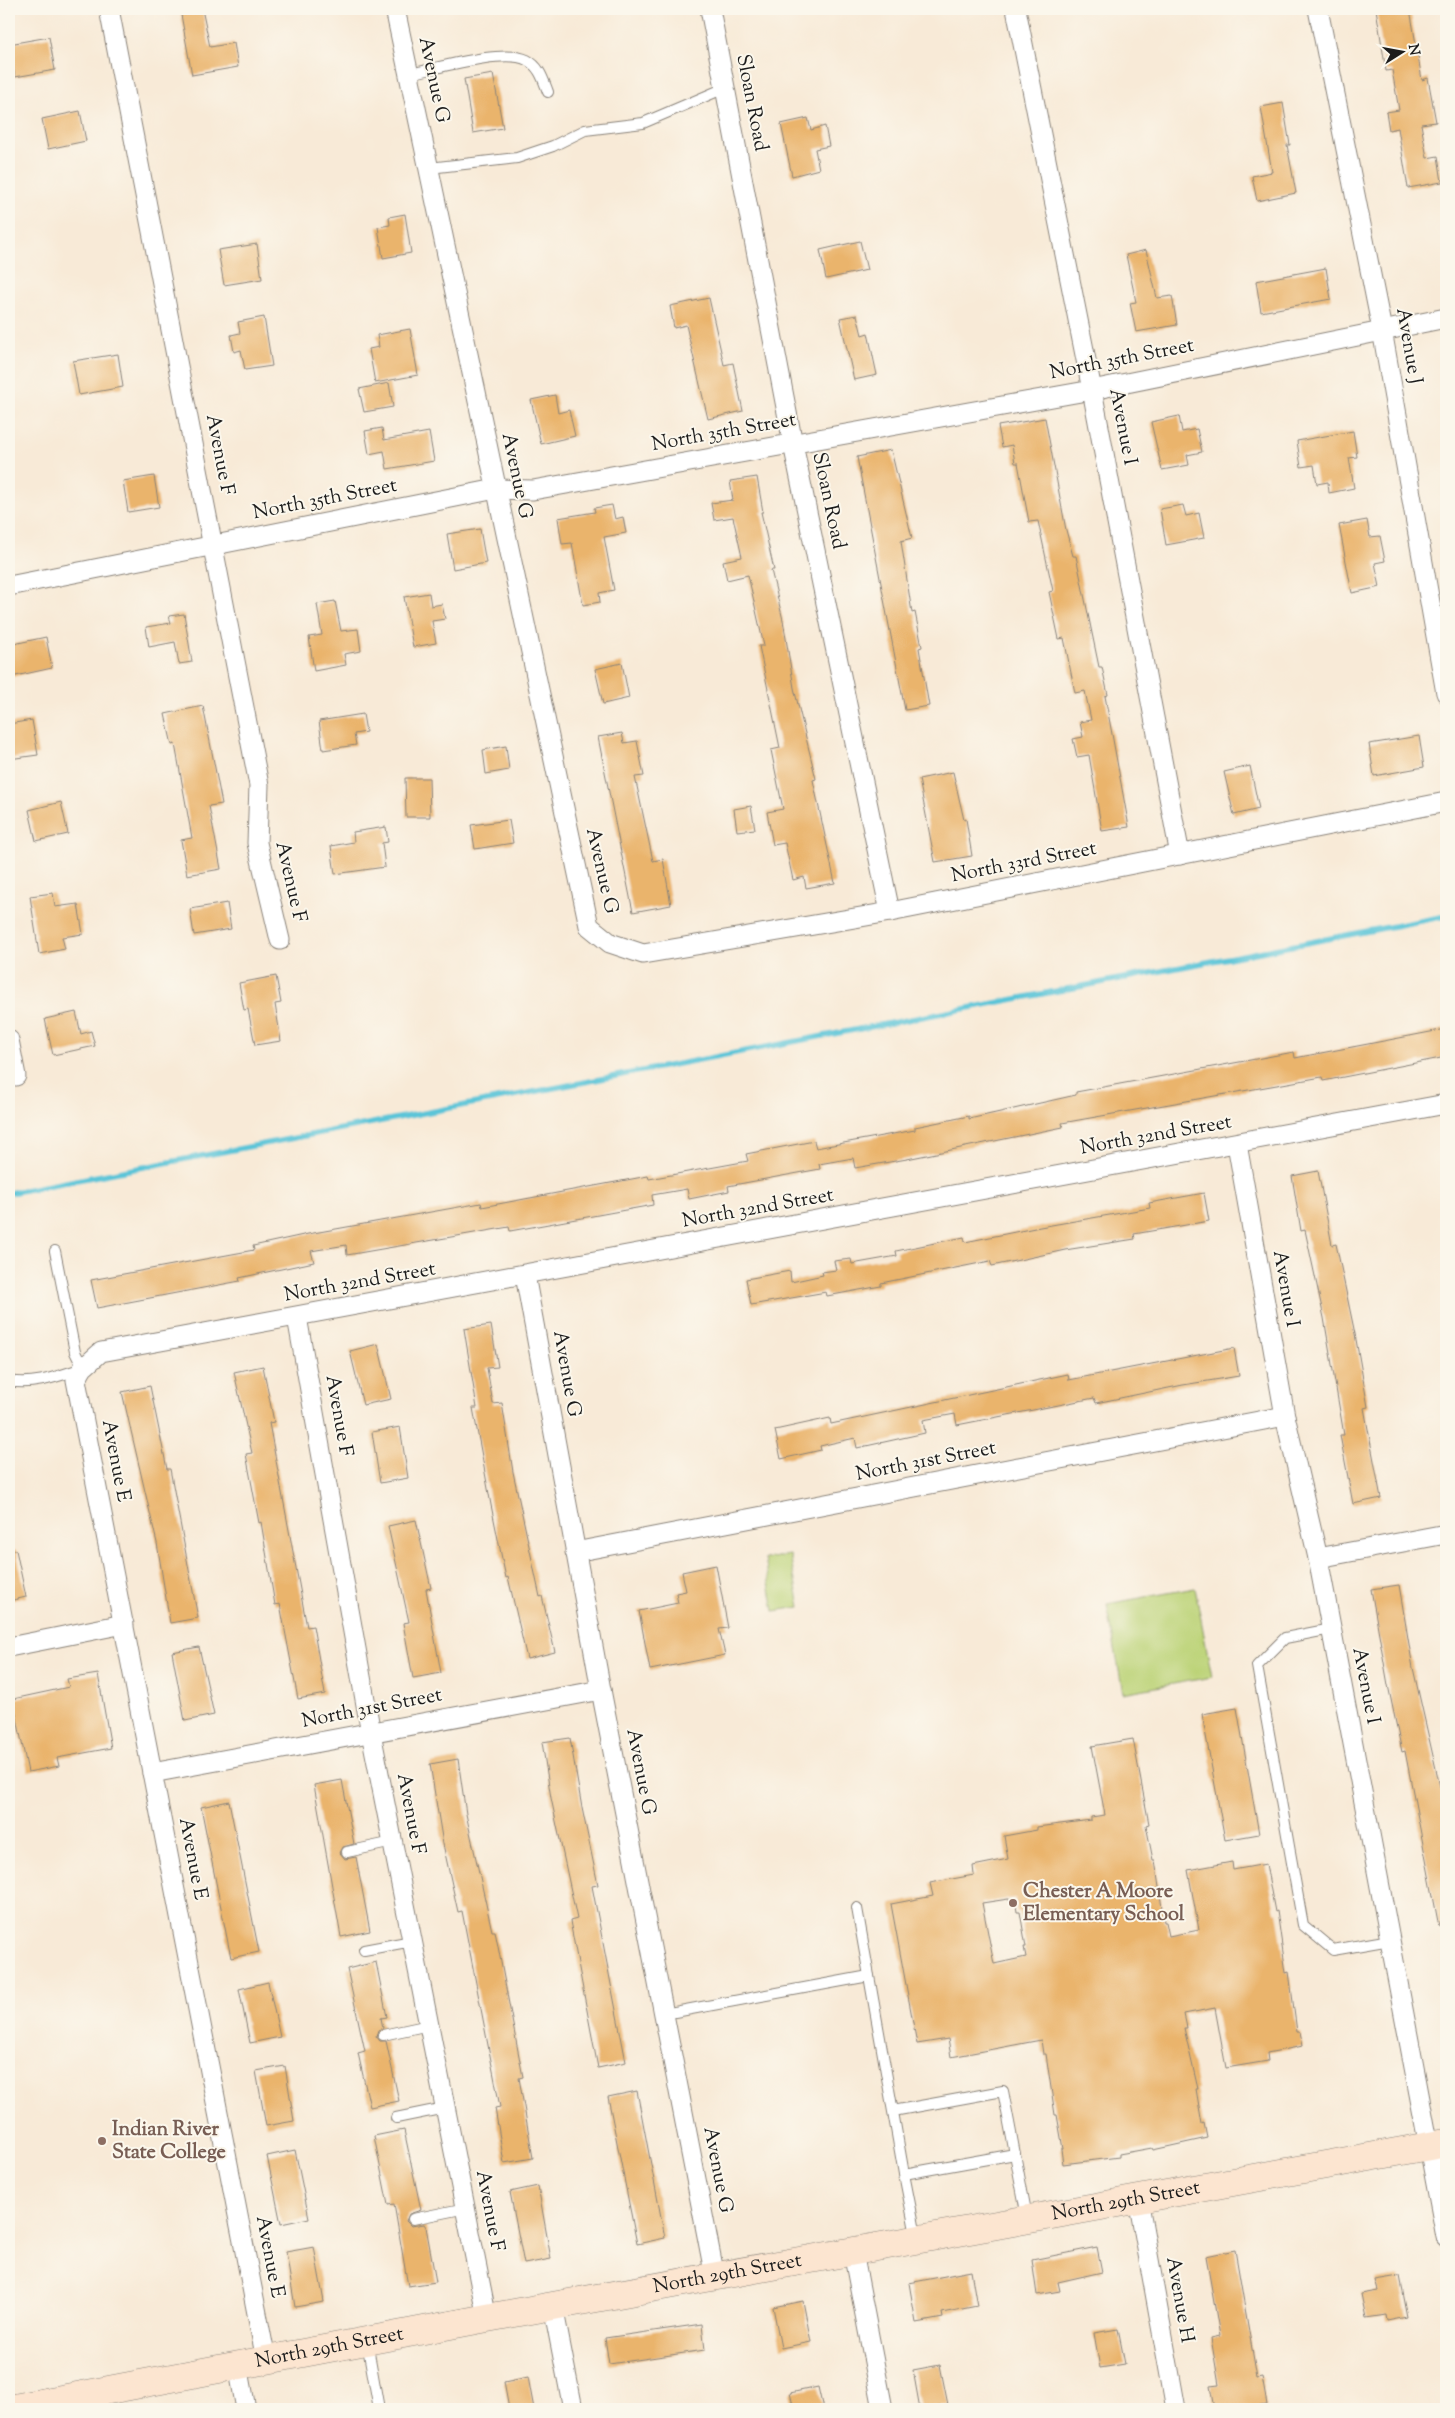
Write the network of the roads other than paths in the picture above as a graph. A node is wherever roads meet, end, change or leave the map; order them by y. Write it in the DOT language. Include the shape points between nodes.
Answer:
graph roads {
  1 [pos="109,9"];
  2 [pos="395,9"];
  3 [pos="710,9"];
  4 [pos="1016,9"];
  5 [pos="1318,9"];
  6 [pos="409,74"];
  7 [pos="725,88"];
  8 [pos="548,92"];
  9 [pos="429,168"];
  10 [pos="1446,318"];
  11 [pos="1382,330"];
  12 [pos="1092,390"];
  13 [pos="793,444"];
  14 [pos="496,489"];
  15 [pos="214,544"];
  16 [pos="9,586"];
  17 [pos="1446,693"];
  18 [pos="1446,802"];
  19 [pos="1180,855"];
  20 [pos="890,912"];
  21 [pos="280,940"];
  22 [pos="610,942"];
  23 [pos="9,1040"];
  24 [pos="16,1076"];
  25 [pos="1446,1104"];
  26 [pos="1236,1144"];
  27 [pos="55,1251"];
  28 [pos="525,1275"];
  29 [pos="297,1317"];
  30 [pos="83,1368"];
  31 [pos="9,1381"];
  32 [pos="1285,1416"];
  33 [pos="1446,1534"];
  34 [pos="576,1552"];
  35 [pos="1318,1558"];
  36 [pos="124,1624"];
  37 [pos="1331,1629"];
  38 [pos="9,1647"];
  39 [pos="601,1690"];
  40 [pos="371,1733"];
  41 [pos="152,1773"];
  42 [pos="393,1842"];
  43 [pos="347,1852"];
  44 [pos="857,1908"];
  45 [pos="1390,1940"];
  46 [pos="412,1941"];
  47 [pos="364,1950"];
  48 [pos="868,1976"];
  49 [pos="664,2014"];
  50 [pos="429,2025"];
  51 [pos="383,2035"];
  52 [pos="446,2108"];
  53 [pos="893,2111"];
  54 [pos="396,2118"];
  55 [pos="1438,2145"];
  56 [pos="1015,2154"];
  57 [pos="904,2174"];
  58 [pos="1138,2199"];
  59 [pos="466,2208"];
  60 [pos="413,2219"];
  61 [pos="1028,2220"];
  62 [pos="1446,2237"];
  63 [pos="917,2240"];
  64 [pos="853,2252"];
  65 [pos="715,2276"];
  66 [pos="553,2306"];
  67 [pos="487,2318"];
  68 [pos="367,2341"];
  69 [pos="266,2360"];
  70 [pos="238,2366"];
  71 [pos="9,2409"];
  72 [pos="246,2409"];
  73 [pos="379,2409"];
  74 [pos="573,2409"];
  75 [pos="883,2409"];
  76 [pos="1176,2409"];
  1 -- 15 [label="street, Avenue F"];
  2 -- 6 [label="street, Avenue G"];
  3 -- 7 [label="street, Sloan Road"];
  4 -- 12 [label="street, Avenue I"];
  5 -- 11 [label="street, Avenue J"];
  6 -- 8 [label="lane" via="486,58 518,56 529,60 540,70"];
  6 -- 9 [label="street, Avenue G"];
  7 -- 9 [label="lane" via="643,123 585,130 554,146 517,158"];
  7 -- 13 [label="street, Sloan Road"];
  9 -- 14 [label="street, Avenue G"];
  10 -- 11 [label="street, North 35th Street"];
  11 -- 12 [label="street, North 35th Street"];
  11 -- 17 [label="street, Avenue J"];
  12 -- 13 [label="street, North 35th Street"];
  12 -- 19 [label="street, Avenue I"];
  13 -- 14 [label="street, North 35th Street" via="533,490"];
  13 -- 20 [label="street, Sloan Road"];
  14 -- 15 [label="street, North 35th Street"];
  14 -- 22 [label="street, Avenue G" via="589,926"];
  15 -- 16 [label="street, North 35th Street"];
  15 -- 21 [label="street, Avenue F" via="259,785 257,843"];
  18 -- 19 [label="street, North 33rd Street"];
  19 -- 20 [label="street, North 33rd Street"];
  20 -- 22 [label="street, North 33rd Street" via="644,954"];
  23 -- 24 [label="street"];
  25 -- 26 [label="street, North 32nd Street"];
  26 -- 28 [label="street, North 32nd Street"];
  26 -- 32 [label="street, Avenue I"];
  27 -- 30 [label="lane" via="75,1352"];
  28 -- 29 [label="street, North 32nd Street"];
  28 -- 34 [label="street, Avenue G"];
  29 -- 30 [label="street, North 32nd Street" via="100,1352"];
  29 -- 40 [label="street, Avenue F"];
  30 -- 31 [label="lane" via="52,1378 22,1383"];
  30 -- 36 [label="street, Avenue E" via="76,1380"];
  32 -- 34 [label="street, North 31st Street"];
  32 -- 35 [label="street, Avenue I"];
  33 -- 35 [label="street"];
  34 -- 39 [label="street, Avenue G"];
  35 -- 37 [label="street, Avenue I"];
  36 -- 38 [label="street"];
  36 -- 41 [label="street, Avenue E"];
  37 -- 45 [label="street, Avenue I"];
  37 -- 45 [label="lane" via="1285,1638 1257,1666 1303,1926 1332,1950"];
  39 -- 40 [label="street, North 31st Street"];
  39 -- 49 [label="street, Avenue G"];
  40 -- 41 [label="street, North 31st Street"];
  40 -- 42 [label="street, Avenue F"];
  41 -- 69 [label="street, Avenue E"];
  42 -- 43 [label="lane"];
  42 -- 46 [label="street, Avenue F"];
  44 -- 48 [label="lane"];
  45 -- 55 [label="street, Avenue I"];
  46 -- 47 [label="lane"];
  46 -- 50 [label="street, Avenue F"];
  48 -- 49 [label="lane"];
  48 -- 53 [label="lane"];
  49 -- 65 [label="street, Avenue G"];
  50 -- 51 [label="lane"];
  50 -- 52 [label="street, Avenue F"];
  52 -- 54 [label="lane"];
  52 -- 59 [label="street, Avenue F"];
  53 -- 56 [label="lane" via="1003,2091"];
  53 -- 57 [label="lane"];
  55 -- 58 [label="street, North 29th Street"];
  55 -- 62 [label="street, Avenue I"];
  56 -- 57 [label="lane"];
  56 -- 61 [label="lane"];
  57 -- 63 [label="lane"];
  58 -- 61 [label="street, North 29th Street"];
  58 -- 76 [label="street, Avenue H"];
  59 -- 60 [label="lane"];
  59 -- 67 [label="street, Avenue F"];
  61 -- 63 [label="street, North 29th Street"];
  63 -- 64 [label="street, North 29th Street"];
  64 -- 65 [label="street, North 29th Street"];
  64 -- 75 [label="street"];
  65 -- 66 [label="street, North 29th Street"];
  66 -- 67 [label="street, North 29th Street"];
  66 -- 74 [label="street"];
  67 -- 68 [label="street, North 29th Street"];
  68 -- 69 [label="street, North 29th Street"];
  68 -- 73 [label="lane"];
  69 -- 70 [label="street, North 29th Street"];
  70 -- 71 [label="street, North 29th Street"];
  70 -- 72 [label="street"];
}
